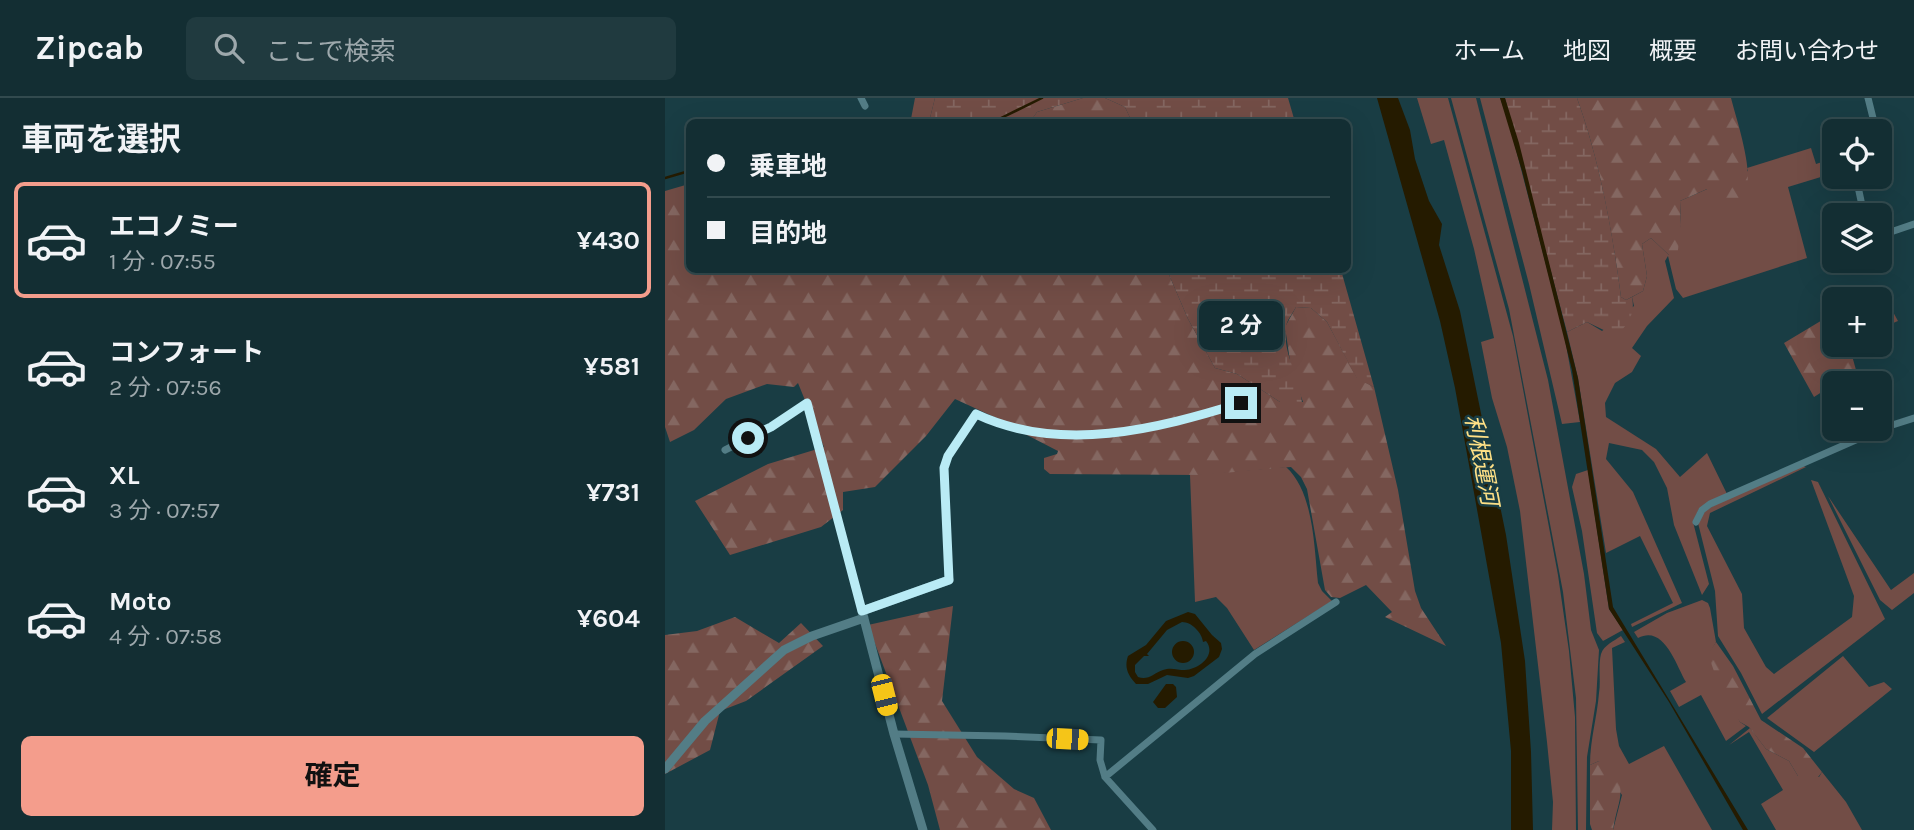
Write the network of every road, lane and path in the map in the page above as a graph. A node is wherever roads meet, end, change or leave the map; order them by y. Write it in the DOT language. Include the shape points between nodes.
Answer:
graph roads {
  1 [pos="861,98"];
  2 [pos="1868,98"];
  3 [pos="865,106"];
  4 [pos="1873,119"];
  5 [pos="1914,224"];
  6 [pos="1892,232"];
  7 [pos="1241,403"];
  8 [pos="1914,418"];
  9 [pos="726,450"];
  10 [pos="1696,522"];
  11 [pos="949,580"];
  12 [pos="1336,602"];
  13 [pos="863,615"];
  14 [pos="894,734"];
  15 [pos="665,769"];
  16 [pos="1105,777"];
  17 [pos="923,830"];
  18 [pos="1153,830"];
  1 -- 3 [label="street"];
  2 -- 4 [label="street"];
  5 -- 6 [label="street"];
  7 -- 11 [label="street" via="1138,430 1085,434 1024,430 976,414 944,468"];
  8 -- 10 [label="street" via="1719,500 1702,510"];
  9 -- 13 [label="street" via="807,403"];
  11 -- 13 [label="street"];
  12 -- 16 [label="street" via="1255,654"];
  13 -- 14 [label="street"];
  13 -- 15 [label="street" via="784,650 705,721"];
  14 -- 16 [label="street" via="1101,740"];
  14 -- 17 [label="street"];
  16 -- 18 [label="street"];
}
